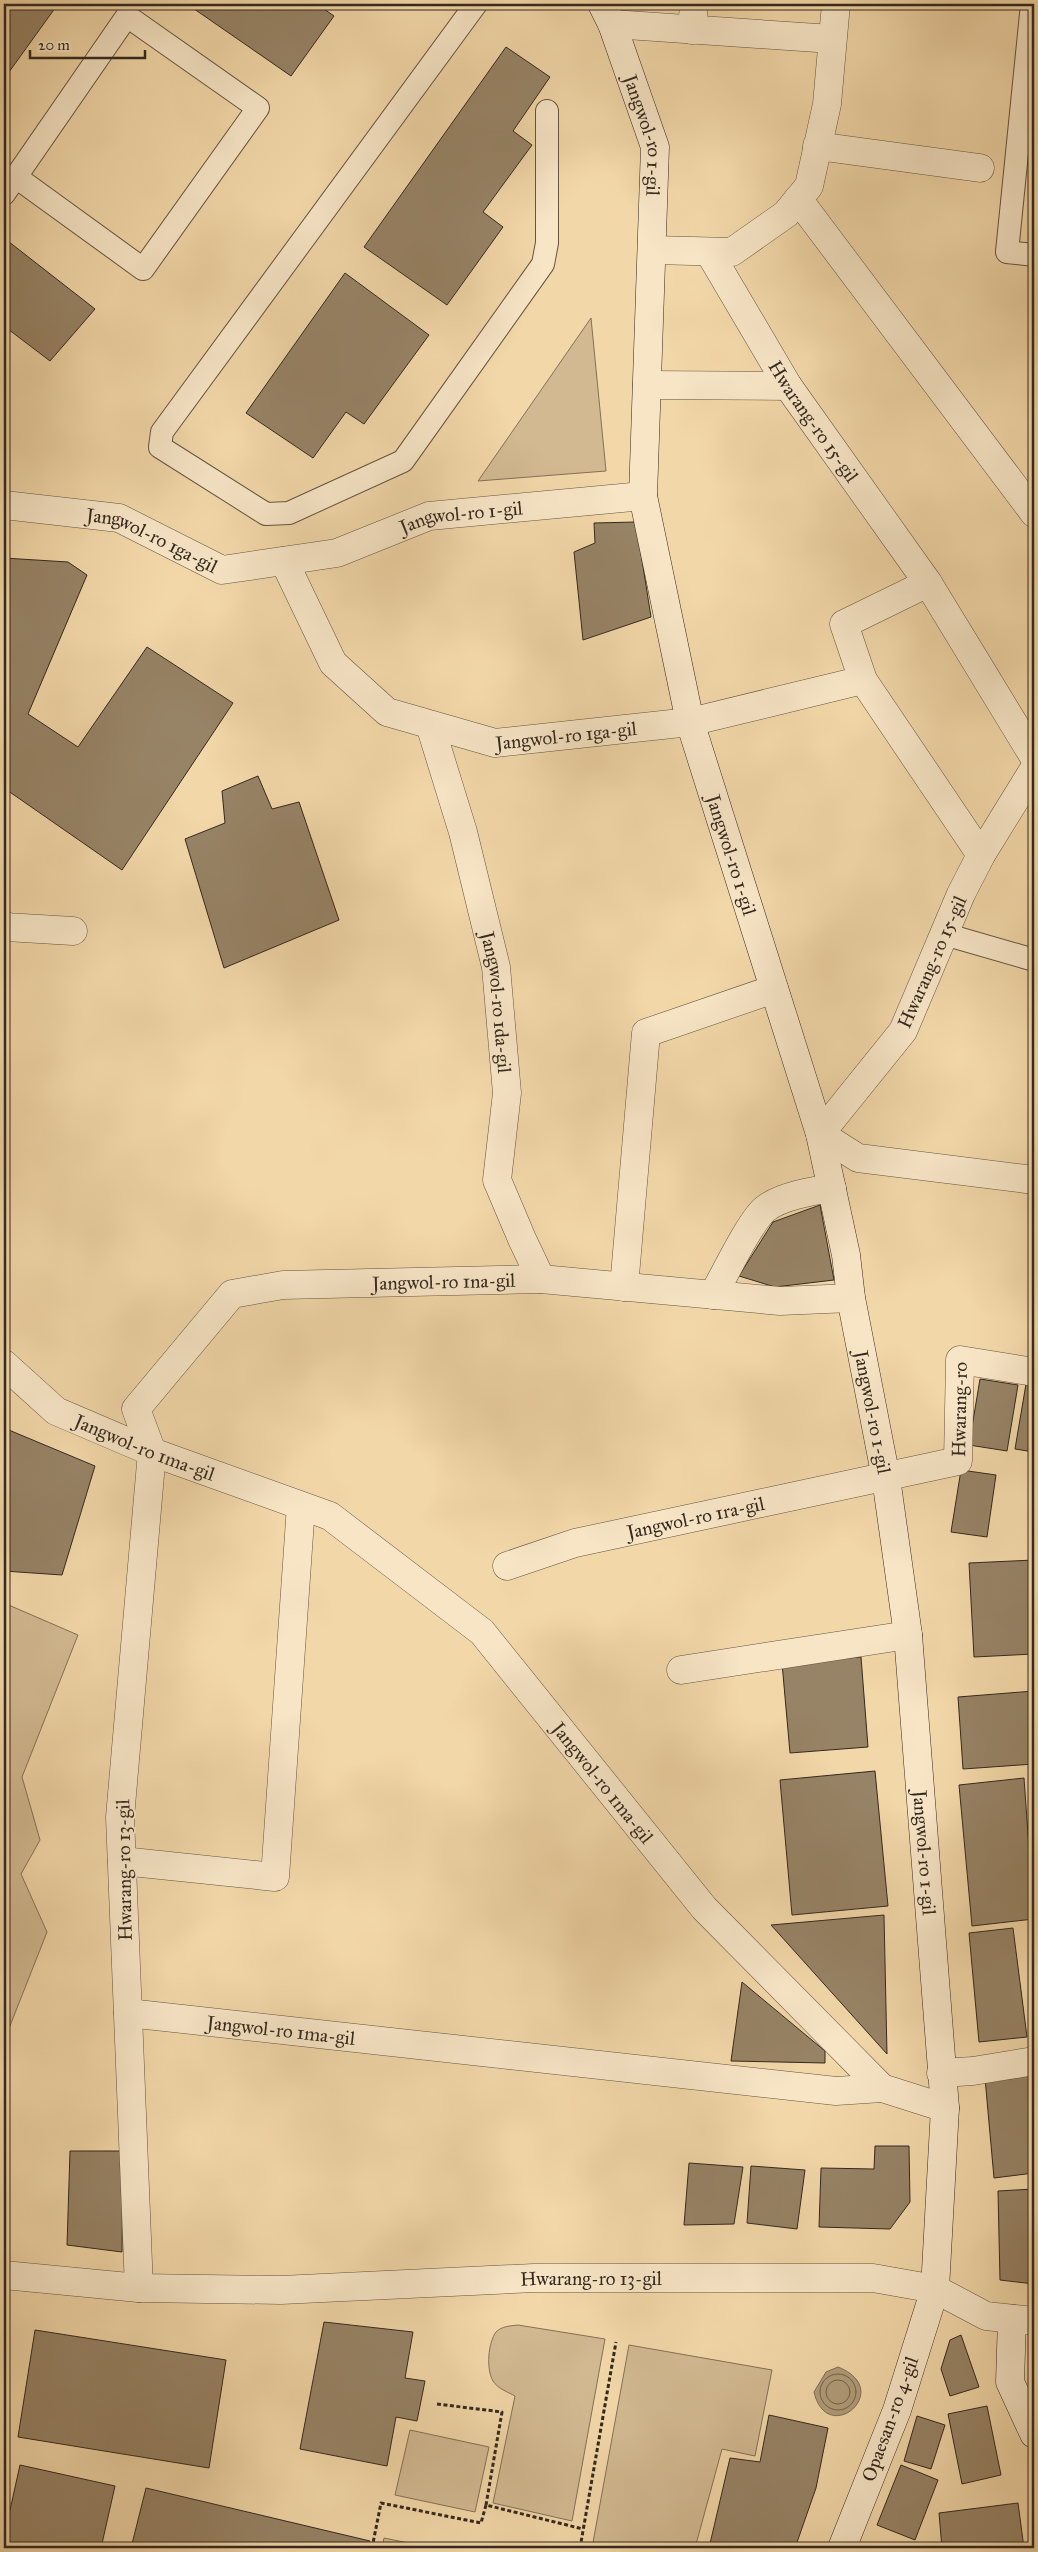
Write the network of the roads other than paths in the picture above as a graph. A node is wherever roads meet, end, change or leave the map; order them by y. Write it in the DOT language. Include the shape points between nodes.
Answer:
graph roads {
  1 [pos="476,4"];
  2 [pos="836,4"];
  3 [pos="1032,4"];
  4 [pos="607,14"];
  5 [pos="693,17"];
  6 [pos="832,39"];
  7 [pos="1032,40"];
  8 [pos="547,111"];
  9 [pos="818,146"];
  10 [pos="980,168"];
  11 [pos="10,186"];
  12 [pos="798,200"];
  13 [pos="652,250"];
  14 [pos="709,252"];
  15 [pos="1034,255"];
  16 [pos="647,386"];
  17 [pos="788,386"];
  18 [pos="643,496"];
  19 [pos="4,505"];
  20 [pos="1034,513"];
  21 [pos="284,561"];
  22 [pos="928,583"];
  23 [pos="863,680"];
  24 [pos="690,722"];
  25 [pos="430,725"];
  26 [pos="1034,757"];
  27 [pos="1034,769"];
  28 [pos="981,855"];
  29 [pos="4,925"];
  30 [pos="73,931"];
  31 [pos="944,934"];
  32 [pos="1034,960"];
  33 [pos="774,989"];
  34 [pos="820,1134"];
  35 [pos="1034,1180"];
  36 [pos="832,1188"];
  37 [pos="541,1279"];
  38 [pos="624,1287"];
  39 [pos="713,1295"];
  40 [pos="851,1298"];
  41 [pos="4,1364"];
  42 [pos="1034,1372"];
  43 [pos="152,1452"];
  44 [pos="886,1478"];
  45 [pos="301,1506"];
  46 [pos="507,1566"];
  47 [pos="908,1635"];
  48 [pos="680,1670"];
  49 [pos="122,1861"];
  50 [pos="128,2013"];
  51 [pos="1034,2061"];
  52 [pos="941,2073"];
  53 [pos="882,2088"];
  54 [pos="945,2108"];
  55 [pos="4,2275"];
  56 [pos="139,2288"];
  57 [pos="935,2289"];
  58 [pos="1023,2320"];
  59 [pos="1034,2434"];
  60 [pos="842,2548"];
  1 -- 8 [label="lane" via="162,432 160,446 266,514 290,513 403,461 543,264 547,243"];
  2 -- 6 [label="street"];
  3 -- 7 [label="lane"];
  4 -- 5 [label="street, Jangwol-ro 1-gil"];
  4 -- 13 [label="street, Jangwol-ro 1-gil" via="655,147"];
  5 -- 6 [label="street, Jangwol-ro 1-gil"];
  6 -- 9 [label="street" via="827,104"];
  7 -- 15 [label="lane" via="1007,252"];
  9 -- 10 [label="street"];
  9 -- 12 [label="street" via="809,186"];
  11 -- 11 [label="lane" via="127,16 258,108 143,269"];
  12 -- 14 [label="street" via="786,214 732,252"];
  12 -- 20 [label="street"];
  13 -- 14 [label="street"];
  13 -- 16 [label="street, Jangwol-ro 1-gil"];
  14 -- 17 [label="street, Hwarang-ro 15-gil"];
  16 -- 17 [label="street"];
  16 -- 18 [label="street, Jangwol-ro 1-gil"];
  17 -- 22 [label="street, Hwarang-ro 15-gil"];
  18 -- 21 [label="street, Jangwol-ro 1-gil" via="429,516 337,553"];
  18 -- 24 [label="street, Jangwol-ro 1-gil"];
  19 -- 21 [label="street, Jangwol-ro 1ga-gil" via="119,518 222,570"];
  21 -- 25 [label="street, Jangwol-ro 1ga-gil" via="333,663 387,712"];
  22 -- 23 [label="street" via="844,624"];
  22 -- 26 [label="street, Hwarang-ro 15-gil"];
  23 -- 24 [label="street"];
  23 -- 28 [label="street"];
  24 -- 25 [label="street, Jangwol-ro 1ga-gil" via="494,743"];
  24 -- 33 [label="street, Jangwol-ro 1-gil"];
  25 -- 37 [label="street, Jangwol-ro 1da-gil" via="462,832 496,967 507,1093 497,1180"];
  27 -- 28 [label="street, Hwarang-ro 15-gil"];
  28 -- 31 [label="street, Hwarang-ro 15-gil"];
  29 -- 30 [label="street"];
  31 -- 32 [label="lane"];
  31 -- 34 [label="street, Hwarang-ro 15-gil" via="903,1031"];
  33 -- 34 [label="street, Jangwol-ro 1-gil"];
  33 -- 38 [label="street" via="646,1033"];
  34 -- 35 [label="street" via="858,1158"];
  34 -- 36 [label="street, Jangwol-ro 1-gil"];
  36 -- 39 [label="street" via="801,1193 765,1209"];
  36 -- 40 [label="street, Jangwol-ro 1-gil"];
  37 -- 38 [label="street, Jangwol-ro 1na-gil"];
  37 -- 43 [label="street, Jangwol-ro 1na-gil" via="283,1285 232,1294 136,1409"];
  38 -- 39 [label="street, Jangwol-ro 1na-gil"];
  39 -- 40 [label="street, Jangwol-ro 1na-gil" via="780,1301"];
  40 -- 44 [label="street, Jangwol-ro 1-gil"];
  41 -- 43 [label="street, Jangwol-ro 1ma-gil" via="56,1411"];
  42 -- 44 [label="street, Hwarang-ro" via="960,1360 958,1461"];
  43 -- 45 [label="street, Jangwol-ro 1ma-gil"];
  43 -- 49 [label="street, Hwarang-ro 13-gil" via="120,1817"];
  44 -- 46 [label="street, Jangwol-ro 1ra-gil" via="575,1543"];
  44 -- 47 [label="street, Jangwol-ro 1-gil"];
  45 -- 49 [label="street" via="275,1877"];
  45 -- 53 [label="street, Jangwol-ro 1ma-gil" via="330,1516 482,1632 704,1908"];
  47 -- 48 [label="street"];
  47 -- 52 [label="street, Jangwol-ro 1-gil"];
  49 -- 50 [label="street, Hwarang-ro 13-gil"];
  50 -- 53 [label="street, Jangwol-ro 1ma-gil" via="836,2091"];
  50 -- 56 [label="street, Hwarang-ro 13-gil"];
  51 -- 52 [label="street"];
  52 -- 54 [label="street, Jangwol-ro 1-gil"];
  53 -- 54 [label="street, Jangwol-ro 1ma-gil"];
  54 -- 57 [label="street, Jangwol-ro 1-gil"];
  55 -- 56 [label="street, Hwarang-ro 13-gil"];
  56 -- 57 [label="street, Hwarang-ro 13-gil" via="281,2290 534,2278 873,2278"];
  57 -- 58 [label="street, Hwarang-ro 13-gil" via="986,2316"];
  57 -- 60 [label="street, Opaesan-ro 4-gil" via="897,2410"];
  58 -- 59 [label="street" via="1010,2382"];
}
